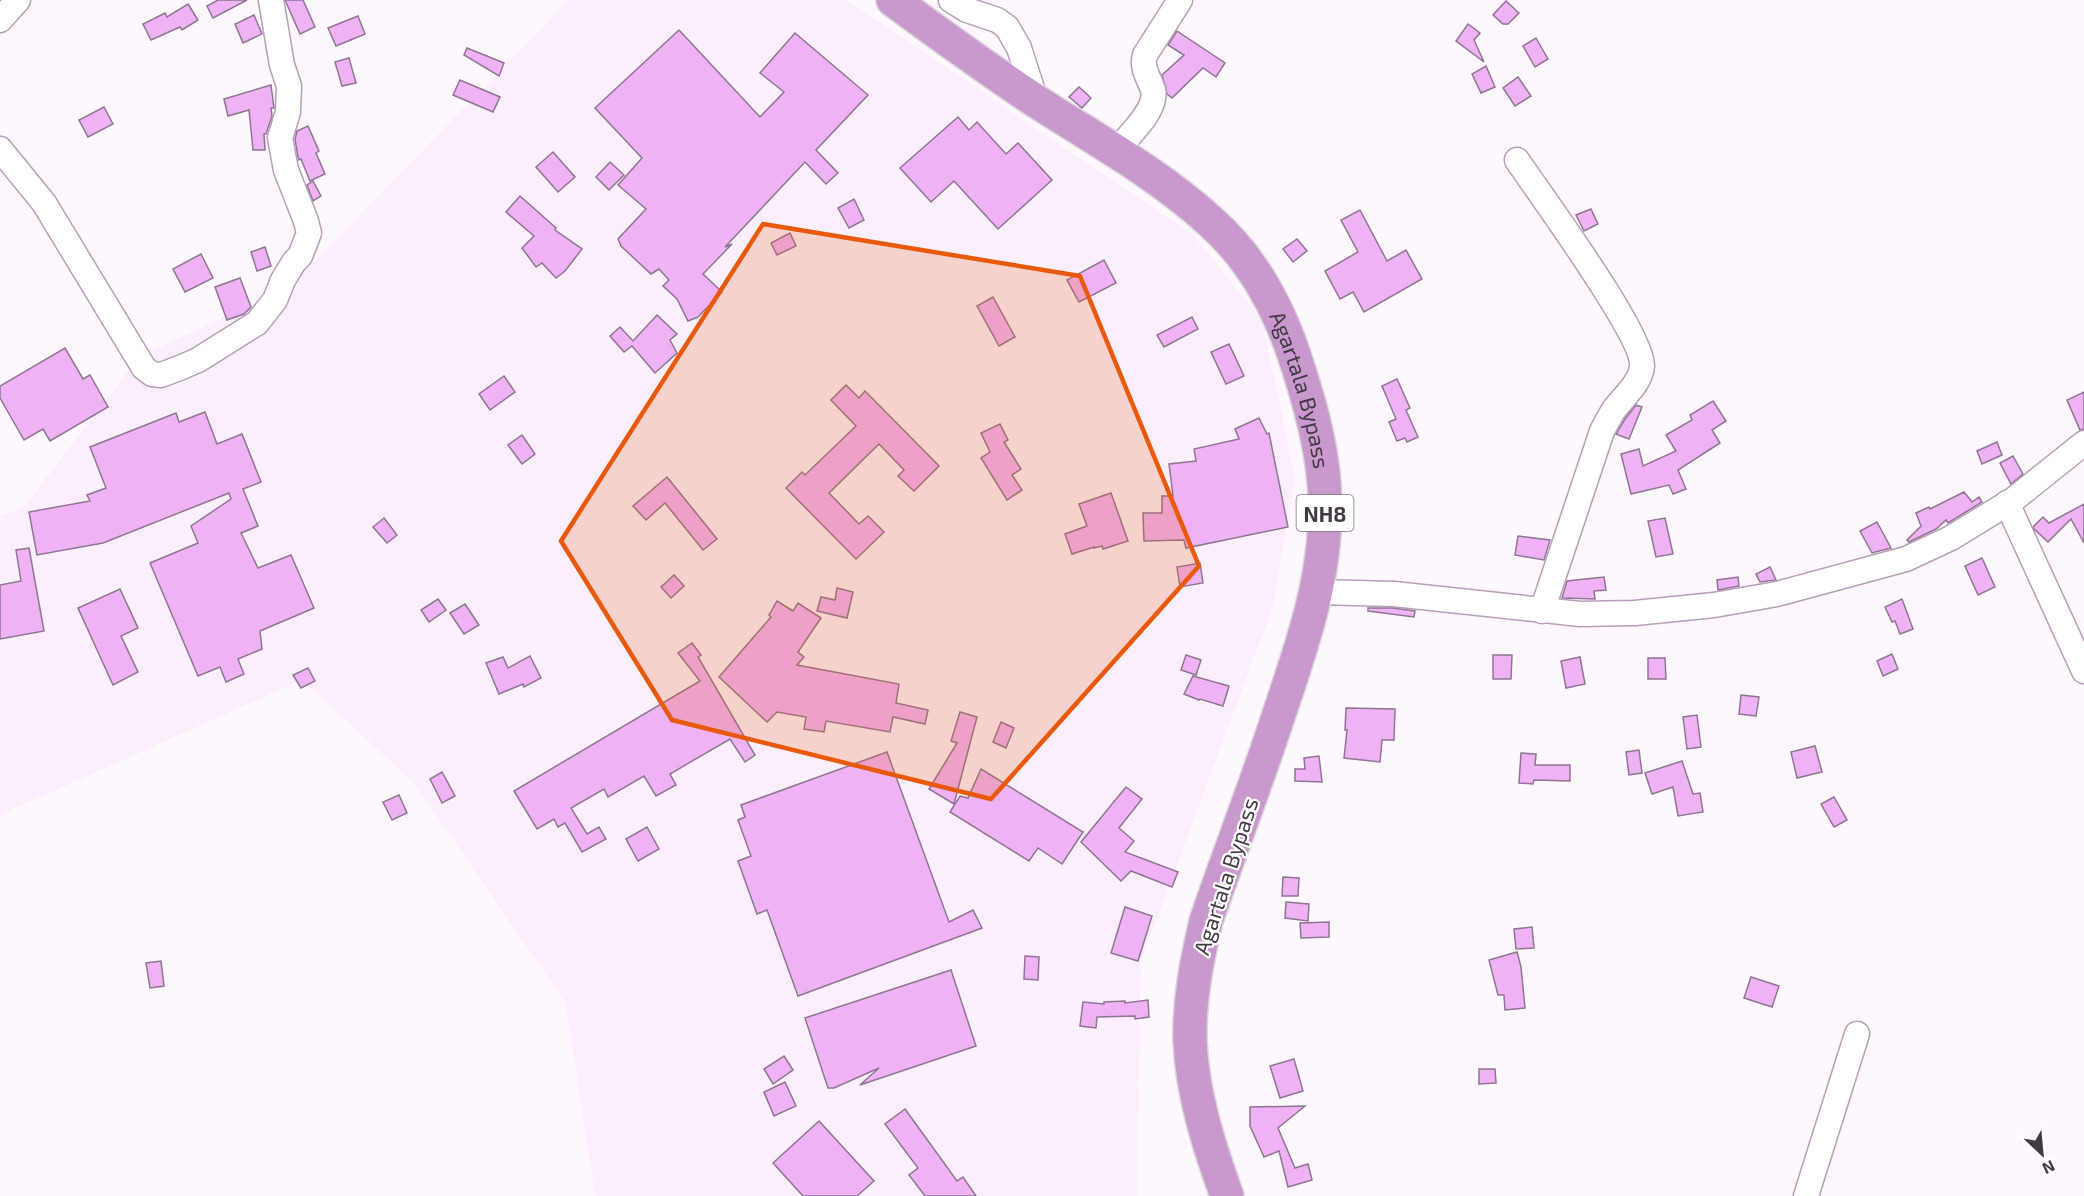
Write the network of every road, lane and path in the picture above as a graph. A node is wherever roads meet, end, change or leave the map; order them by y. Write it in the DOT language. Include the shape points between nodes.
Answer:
graph roads {
  1 [pos="18,0"];
  2 [pos="271,0"];
  3 [pos="893,0"];
  4 [pos="951,0"];
  5 [pos="1180,0"];
  6 [pos="0,20"];
  7 [pos="1036,101"];
  8 [pos="0,149"];
  9 [pos="1115,152"];
  10 [pos="1517,160"];
  11 [pos="2084,443"];
  12 [pos="2007,503"];
  13 [pos="1316,592"];
  14 [pos="1542,611"];
  15 [pos="2084,670"];
  16 [pos="1857,1034"];
  17 [pos="1227,1196"];
  18 [pos="1806,1196"];
  1 -- 6 [label="street"];
  2 -- 8 [label="street" via="289,86 288,112 280,138 286,170 309,233 275,300 257,323 198,360 160,375 144,368 44,203"];
  3 -- 7 [label="highway, Agartala Bypass / NH8"];
  4 -- 7 [label="street" via="1007,27 1019,48"];
  5 -- 9 [label="street" via="1145,55 1143,63 1154,103"];
  7 -- 9 [label="highway, Agartala Bypass / NH8"];
  9 -- 13 [label="highway, Agartala Bypass / NH8" via="1212,222 1237,247 1274,307 1309,401 1322,458 1325,501"];
  10 -- 14 [label="street" via="1635,340 1642,367 1602,431"];
  11 -- 12 [label="street"];
  12 -- 14 [label="street" via="1906,560 1777,594 1635,613"];
  12 -- 15 [label="street"];
  13 -- 14 [label="street" via="1394,594"];
  13 -- 17 [label="highway, Agartala Bypass / NH8" via="1292,676 1206,921 1192,997 1190,1040 1195,1083 1203,1124"];
  16 -- 18 [label="street"];
}
